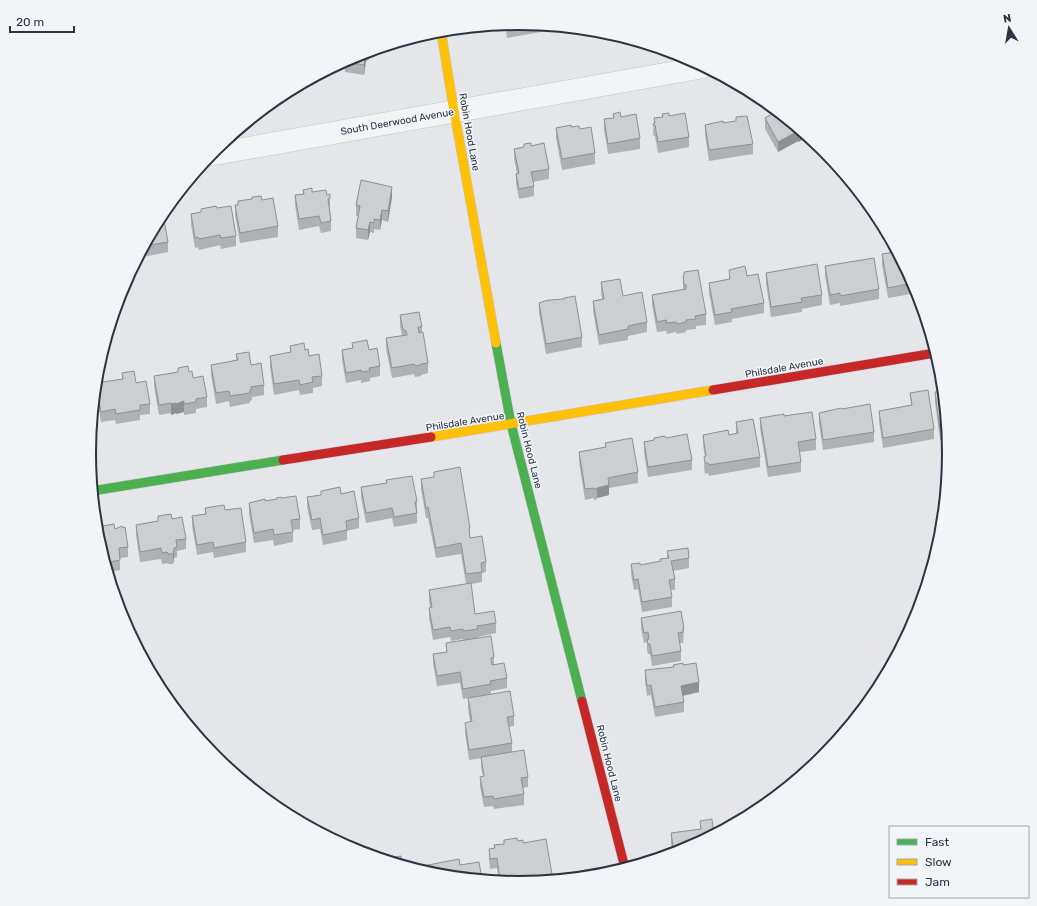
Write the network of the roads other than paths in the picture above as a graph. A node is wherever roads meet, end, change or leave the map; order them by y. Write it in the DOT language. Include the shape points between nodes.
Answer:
graph roads {
  1 [pos="442,37"];
  2 [pos="694,69"];
  3 [pos="454,111"];
  4 [pos="220,153"];
  5 [pos="929,354"];
  6 [pos="511,424"];
  7 [pos="97,490"];
  8 [pos="625,863"];
  1 -- 3 [label="street, Robin Hood Lane"];
  2 -- 3 [label="street, South Deerwood Avenue"];
  3 -- 4 [label="street, South Deerwood Avenue"];
  3 -- 6 [label="street, Robin Hood Lane"];
  5 -- 6 [label="street, Philsdale Avenue"];
  6 -- 7 [label="street, Philsdale Avenue"];
  6 -- 8 [label="street, Robin Hood Lane"];
}
